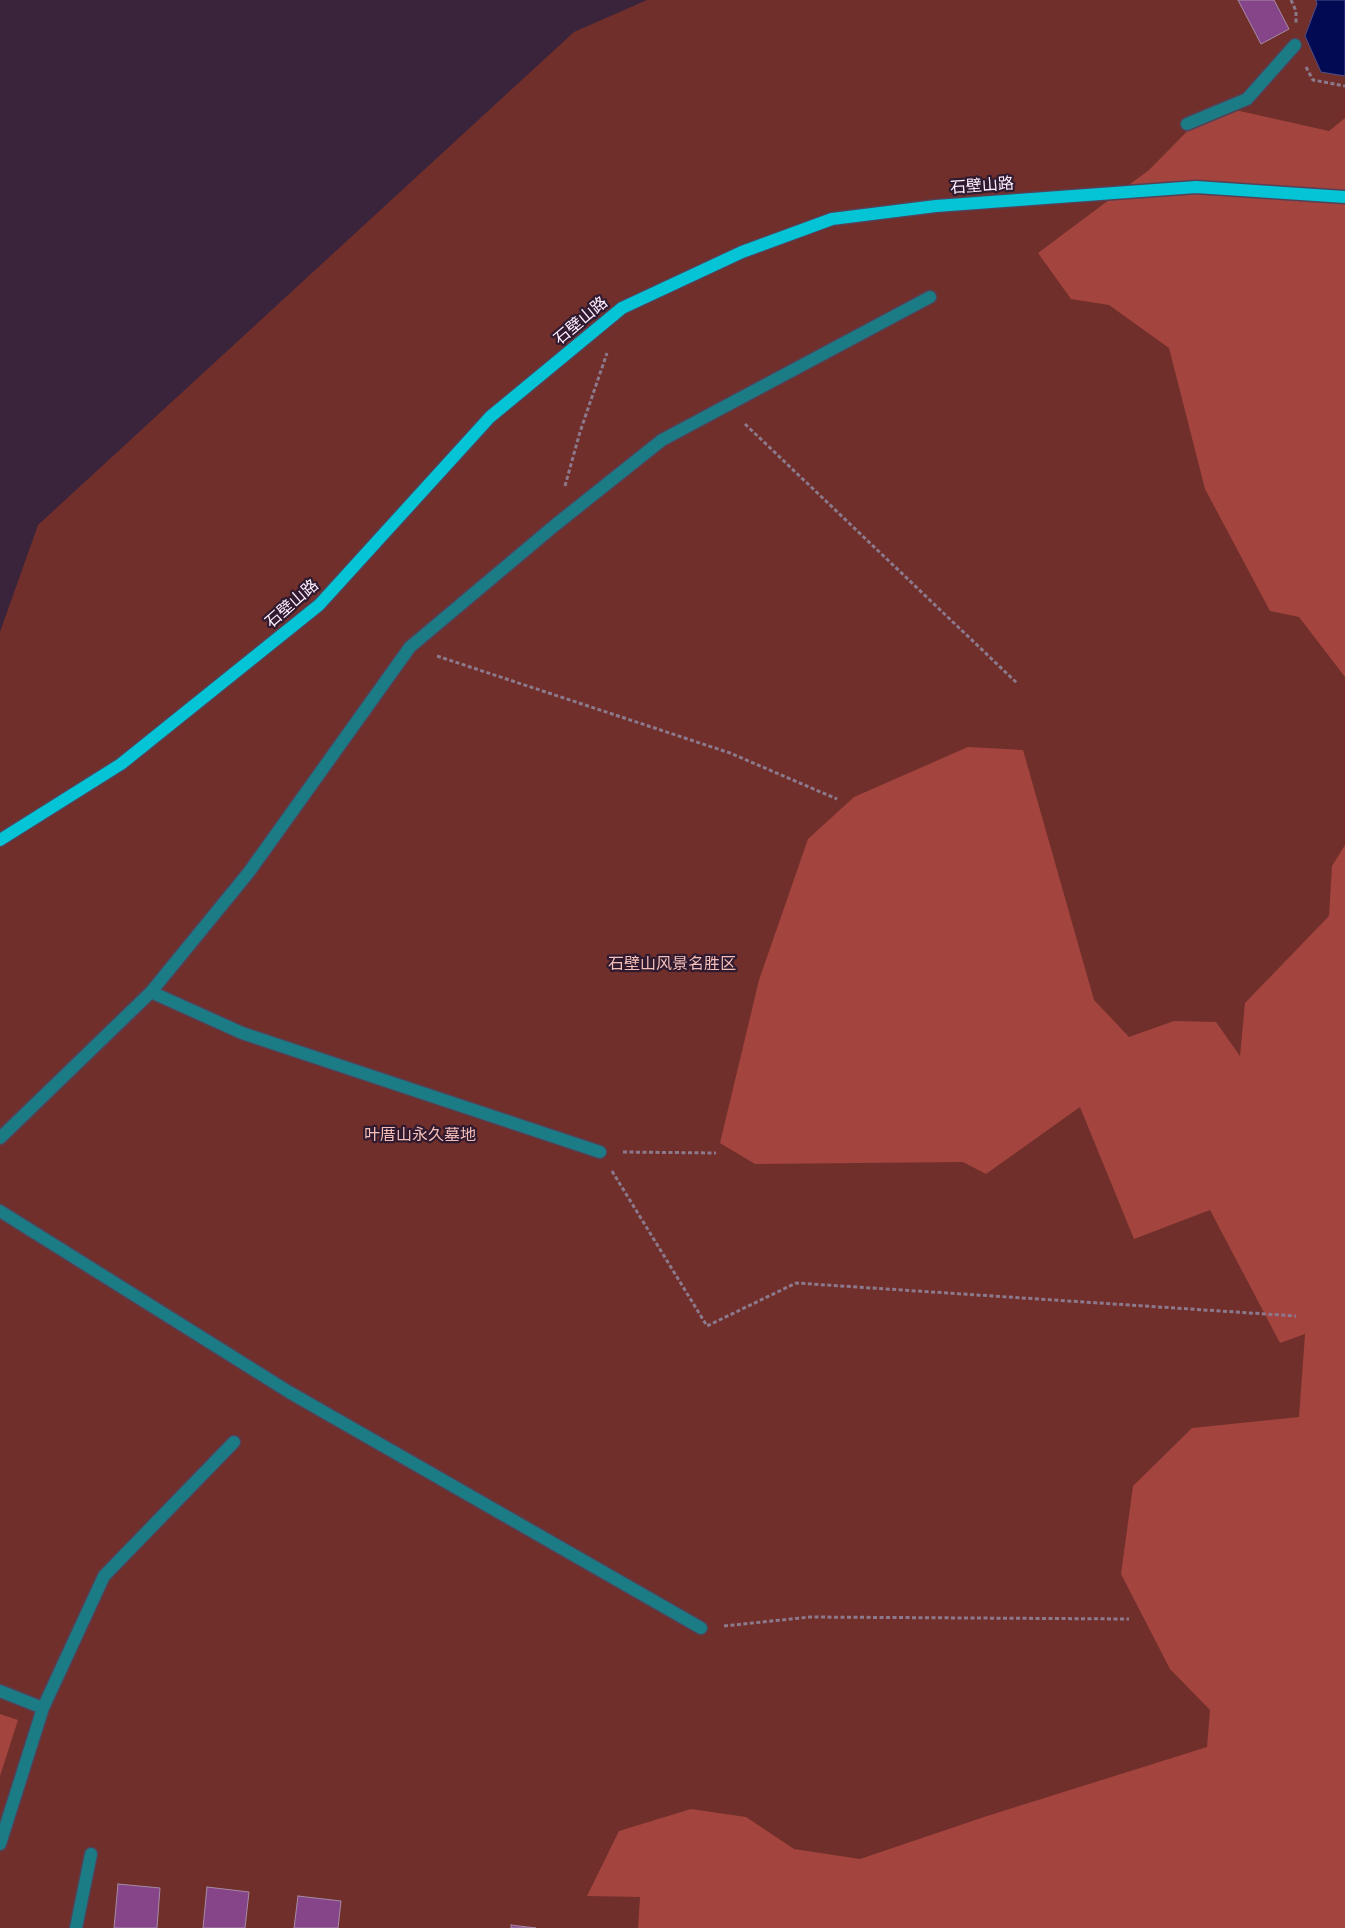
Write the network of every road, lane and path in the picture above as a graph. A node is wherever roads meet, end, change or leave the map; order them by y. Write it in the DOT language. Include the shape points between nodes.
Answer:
graph roads {
  1 [pos="1295,45"];
  2 [pos="1187,124"];
  3 [pos="1345,197"];
  4 [pos="930,297"];
  5 [pos="607,352"];
  6 [pos="726,406"];
  7 [pos="564,488"];
  8 [pos="410,647"];
  9 [pos="1018,684"];
  10 [pos="837,799"];
  11 [pos="0,840"];
  12 [pos="150,992"];
  13 [pos="0,1138"];
  14 [pos="600,1152"];
  15 [pos="716,1153"];
  16 [pos="0,1211"];
  17 [pos="1296,1316"];
  18 [pos="234,1442"];
  19 [pos="1129,1619"];
  20 [pos="701,1628"];
  21 [pos="0,1691"];
  22 [pos="43,1708"];
  23 [pos="0,1844"];
  24 [pos="92,1854"];
  25 [pos="76,1928"];
  1 -- 2 [label="street" via="1247,99"];
  3 -- 11 [label="main road, 石壁山路" via="1196,187 936,206 832,219 742,252 622,308 490,417 319,605 122,764"];
  4 -- 6 [label="street"];
  5 -- 7 [label="path"];
  6 -- 8 [label="street" via="662,440"];
  6 -- 9 [label="path"];
  8 -- 10 [label="path" via="730,754"];
  8 -- 12 [label="street" via="249,872"];
  12 -- 13 [label="street"];
  12 -- 14 [label="street" via="242,1033"];
  14 -- 15 [label="path"];
  14 -- 17 [label="path" via="708,1326 796,1283"];
  16 -- 20 [label="street" via="289,1392"];
  18 -- 22 [label="street" via="104,1576"];
  19 -- 20 [label="path" via="810,1617"];
  21 -- 22 [label="street"];
  22 -- 23 [label="street"];
  24 -- 25 [label="street"];
}
